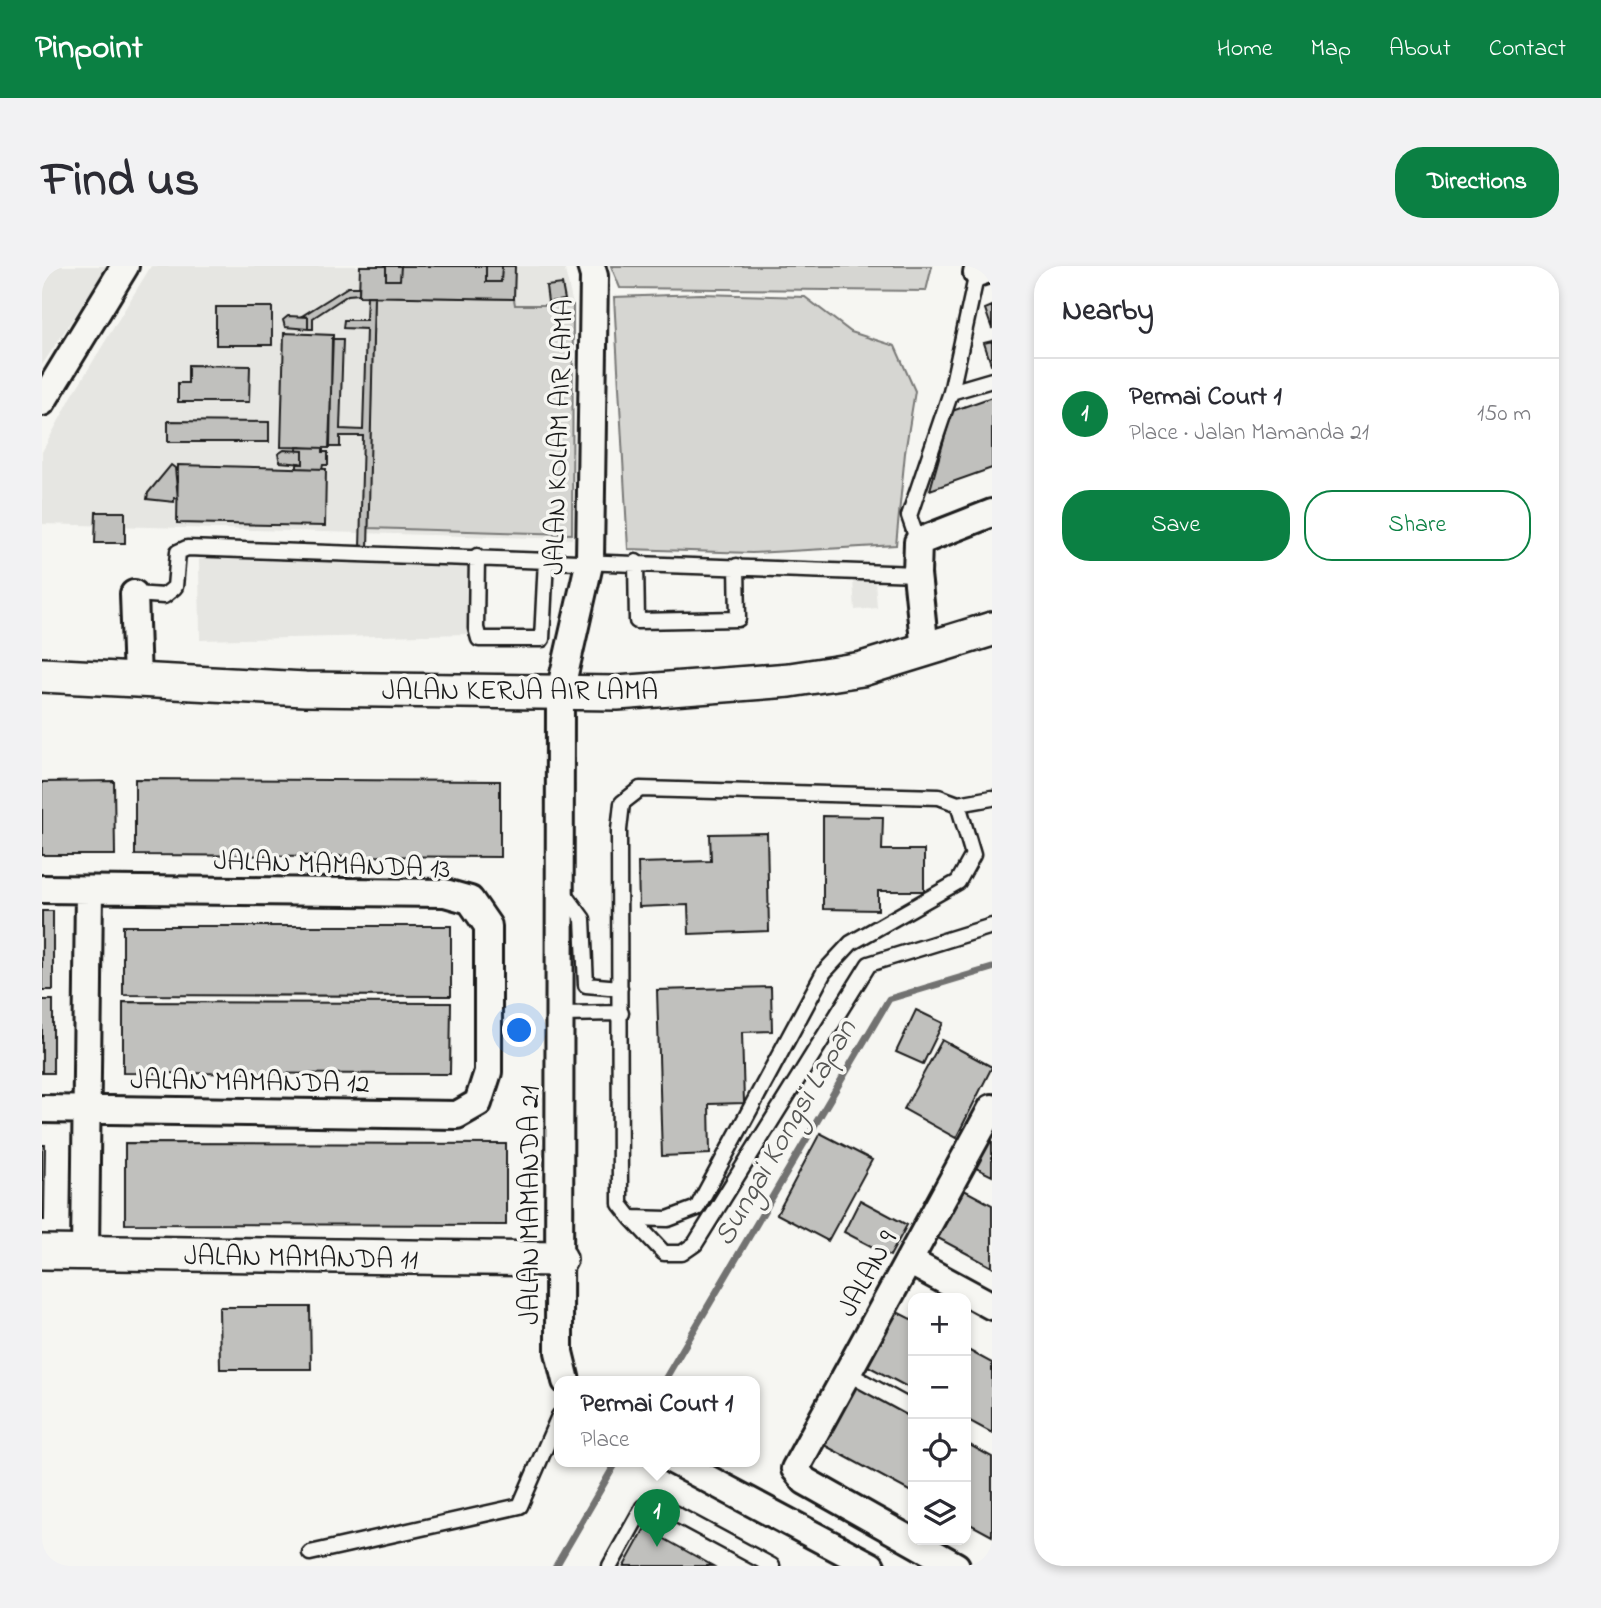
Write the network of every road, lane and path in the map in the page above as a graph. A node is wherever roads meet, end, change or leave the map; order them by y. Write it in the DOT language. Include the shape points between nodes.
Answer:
graph roads {
  1 [pos="125,266"];
  2 [pos="591,266"];
  3 [pos="984,270"];
  4 [pos="992,380"];
  5 [pos="951,393"];
  6 [pos="42,402"];
  7 [pos="992,513"];
  8 [pos="918,542"];
  9 [pos="477,556"];
  10 [pos="546,559"];
  11 [pos="590,560"];
  12 [pos="636,562"];
  13 [pos="737,566"];
  14 [pos="917,574"];
  15 [pos="134,594"];
  16 [pos="992,629"];
  17 [pos="925,650"];
  18 [pos="42,675"];
  19 [pos="137,680"];
  20 [pos="561,692"];
  21 [pos="992,798"];
  22 [pos="958,804"];
  23 [pos="560,888"];
  24 [pos="42,889"];
  25 [pos="89,890"];
  26 [pos="992,926"];
  27 [pos="620,988"];
  28 [pos="621,1013"];
  29 [pos="560,1014"];
  30 [pos="992,1108"];
  31 [pos="42,1109"];
  32 [pos="87,1109"];
  33 [pos="457,1115"];
  34 [pos="631,1218"];
  35 [pos="42,1252"];
  36 [pos="85,1253"];
  37 [pos="560,1259"];
  38 [pos="909,1261"];
  39 [pos="992,1306"];
  40 [pos="847,1373"];
  41 [pos="565,1376"];
  42 [pos="908,1406"];
  43 [pos="554,1428"];
  44 [pos="685,1467"];
  45 [pos="310,1553"];
  46 [pos="926,1559"];
  47 [pos="610,1566"];
  48 [pos="772,1566"];
  49 [pos="871,1566"];
  50 [pos="956,1566"];
  1 -- 6 [label="street"];
  2 -- 11 [label="street, JALAN KOLAM AIR LAMA"];
  3 -- 5 [label="lane"];
  4 -- 5 [label="lane"];
  5 -- 8 [label="lane" via="909,516"];
  7 -- 8 [label="street"];
  8 -- 14 [label="street"];
  9 -- 10 [label="lane"];
  9 -- 10 [label="lane" via="476,628 480,639 542,639"];
  9 -- 15 [label="lane" via="187,548 178,552 175,587 164,596"];
  10 -- 11 [label="lane"];
  11 -- 12 [label="lane"];
  11 -- 20 [label="street, JALAN KOLAM AIR LAMA"];
  12 -- 13 [label="lane"];
  12 -- 13 [label="lane" via="637,621 738,619"];
  13 -- 14 [label="lane"];
  14 -- 17 [label="street"];
  15 -- 19 [label="street"];
  16 -- 17 [label="street, JALAN KERJA AIR LAMA"];
  17 -- 20 [label="street, JALAN KERJA AIR LAMA" via="862,669 790,680 617,693"];
  18 -- 19 [label="street, JALAN KERJA AIR LAMA"];
  19 -- 20 [label="street, JALAN KERJA AIR LAMA" via="305,690"];
  20 -- 23 [label="street, JALAN MAMANDA 21"];
  21 -- 22 [label="lane"];
  22 -- 27 [label="lane" via="939,797 640,789 622,803 618,830"];
  22 -- 34 [label="lane" via="973,855 958,883 851,943 824,972 697,1208 668,1219"];
  23 -- 27 [label="lane" via="583,919 586,985"];
  23 -- 29 [label="street, JALAN MAMANDA 21"];
  24 -- 25 [label="street, JALAN MAMANDA 13"];
  25 -- 32 [label="street"];
  25 -- 33 [label="street, JALAN MAMANDA 13" via="445,893 470,900 488,926 488,1072 478,1103"];
  26 -- 34 [label="lane" via="869,964 695,1244 682,1253 664,1253"];
  27 -- 28 [label="lane"];
  28 -- 29 [label="lane"];
  28 -- 34 [label="lane" via="620,1204"];
  29 -- 37 [label="street, JALAN MAMANDA 21"];
  30 -- 38 [label="street, JALAN 9"];
  31 -- 32 [label="street, JALAN MAMANDA 12"];
  32 -- 33 [label="street, JALAN MAMANDA 12"];
  32 -- 36 [label="street"];
  35 -- 36 [label="street, JALAN MAMANDA 11"];
  36 -- 37 [label="street, JALAN MAMANDA 11"];
  37 -- 41 [label="street, JALAN MAMANDA 21" via="559,1352"];
  38 -- 39 [label="street"];
  38 -- 40 [label="street, JALAN 9"];
  40 -- 42 [label="lane"];
  40 -- 46 [label="street, JALAN 9" via="795,1469 805,1481"];
  43 -- 45 [label="lane" via="520,1506"];
  44 -- 49 [label="street"];
  46 -- 50 [label="street"];
  47 -- 48 [label="lane" via="643,1507 655,1503"];
}
